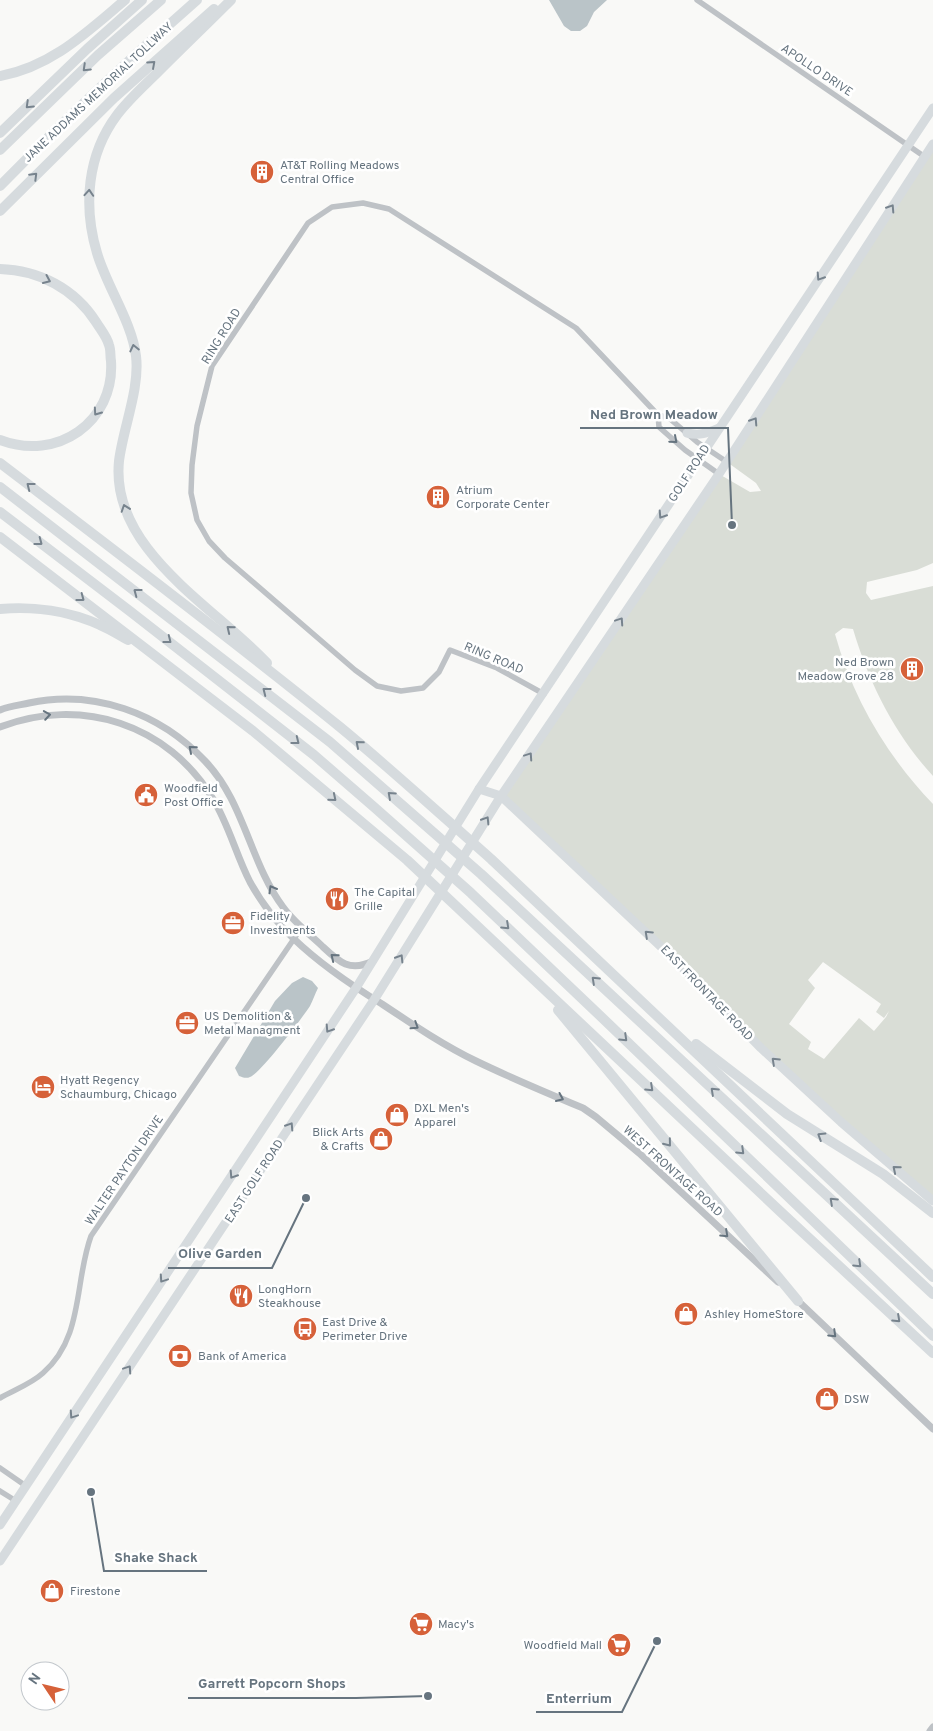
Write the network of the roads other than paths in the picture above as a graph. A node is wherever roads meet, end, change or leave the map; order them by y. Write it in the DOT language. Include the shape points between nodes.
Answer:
graph roads {
  1 [pos="125,0"];
  2 [pos="142,0"];
  3 [pos="161,0"];
  4 [pos="197,0"];
  5 [pos="224,0"];
  6 [pos="231,0"];
  7 [pos="697,0"];
  8 [pos="0,76"];
  9 [pos="933,108"];
  10 [pos="0,133"];
  11 [pos="933,144"];
  12 [pos="908,145"];
  13 [pos="0,150"];
  14 [pos="925,156"];
  15 [pos="0,186"];
  16 [pos="0,211"];
  17 [pos="0,269"];
  18 [pos="658,415"];
  19 [pos="720,428"];
  20 [pos="687,433"];
  21 [pos="0,440"];
  22 [pos="706,447"];
  23 [pos="698,460"];
  24 [pos="727,462"];
  25 [pos="0,463"];
  26 [pos="719,474"];
  27 [pos="0,487"];
  28 [pos="0,512"];
  29 [pos="0,537"];
  30 [pos="0,609"];
  31 [pos="159,657"];
  32 [pos="290,687"];
  33 [pos="544,694"];
  34 [pos="0,710"];
  35 [pos="0,727"];
  36 [pos="479,789"];
  37 [pos="501,796"];
  38 [pos="302,927"];
  39 [pos="294,939"];
  40 [pos="374,960"];
  41 [pos="525,971"];
  42 [pos="356,988"];
  43 [pos="374,1000"];
  44 [pos="654,1013"];
  45 [pos="933,1201"];
  46 [pos="933,1213"];
  47 [pos="933,1277"];
  48 [pos="933,1294"];
  49 [pos="798,1301"];
  50 [pos="933,1336"];
  51 [pos="933,1352"];
  52 [pos="0,1398"];
  53 [pos="933,1429"];
  54 [pos="0,1468"];
  55 [pos="26,1486"];
  56 [pos="0,1491"];
  57 [pos="16,1502"];
  58 [pos="0,1525"];
  59 [pos="0,1561"];
  60 [pos="933,1727"];
  61 [pos="930,1731"];
  1 -- 8 [label="highway" via="53,57"];
  2 -- 10 [label="highway, one-way"];
  3 -- 13 [label="highway, JANE ADDAMS MEMORIAL TOLLWAY, one-way" via="98,55"];
  4 -- 15 [label="highway, JANE ADDAMS MEMORIAL TOLLWAY" via="65,121"];
  16 -- 5 [label="highway, one-way" via="114,98"];
  32 -- 6 [label="highway, one-way" via="252,646 220,621 164,567 145,547 132,525 121,495 119,462 136,378 136,358 132,338 98,256 89,209 93,168 112,122"];
  7 -- 12 [label="street, APOLLO DRIVE"];
  9 -- 12 [label="main road, GOLF ROAD"];
  11 -- 14 [label="main road, GOLF ROAD"];
  12 -- 14 [label="street, APOLLO DRIVE"];
  12 -- 19 [label="main road, GOLF ROAD, one-way"];
  24 -- 14 [label="main road, GOLF ROAD, one-way"];
  17 -- 21 [label="highway, one-way" via="42,277 74,296 104,333 110,346 111,368 105,401 95,416 67,439 52,444 24,445"];
  18 -- 20 [label="street, RING ROAD" via="669,418"];
  18 -- 23 [label="street, RING ROAD, one-way" via="659,427"];
  18 -- 33 [label="street, RING ROAD" via="576,328 389,209 363,203 332,207 308,223 212,366 197,426 191,493 197,520 209,541 225,558 377,686 400,691 423,688 439,672 450,650 498,668"];
  19 -- 20 [label="main road" via="704,434"];
  19 -- 22 [label="main road, GOLF ROAD"];
  20 -- 22 [label="street, RING ROAD"];
  22 -- 23 [label="main road, GOLF ROAD"];
  22 -- 24 [label="street, RING ROAD"];
  23 -- 26 [label="street, RING ROAD"];
  23 -- 33 [label="main road, GOLF ROAD, one-way"];
  24 -- 26 [label="main road, GOLF ROAD"];
  32 -- 25 [label="highway, one-way"];
  37 -- 26 [label="main road, GOLF ROAD, one-way"];
  48 -- 27 [label="highway, one-way" via="481,874 330,742"];
  28 -- 50 [label="highway, one-way" via="314,755 471,893"];
  29 -- 31 [label="highway, one-way"];
  30 -- 31 [label="highway" via="46,609 93,622"];
  31 -- 41 [label="highway, one-way" via="253,730 407,860"];
  44 -- 32 [label="highway, one-way" via="491,858"];
  33 -- 36 [label="main road, GOLF ROAD"];
  38 -- 34 [label="street, one-way" via="283,908 222,784 205,761 169,730 141,714 92,700 54,698"];
  35 -- 39 [label="street, WEST FRONTAGE ROAD, one-way" via="20,719 77,714 118,722 155,739 189,767 213,799 250,882"];
  36 -- 37 [label="main road, EAST FRONTAGE ROAD"];
  36 -- 40 [label="main road, EAST GOLF ROAD"];
  43 -- 37 [label="main road, EAST GOLF ROAD, one-way"];
  45 -- 37 [label="main road, EAST FRONTAGE ROAD, one-way" via="761,1048 674,959"];
  38 -- 39 [label="street, WALTER PAYTON DRIVE"];
  40 -- 38 [label="street, one-way" via="352,967 340,962"];
  39 -- 42 [label="street, WEST FRONTAGE ROAD"];
  39 -- 52 [label="street, WALTER PAYTON DRIVE" via="91,1236 75,1318 64,1350 41,1375"];
  40 -- 42 [label="main road, EAST GOLF ROAD"];
  41 -- 49 [label="highway, one-way"];
  41 -- 51 [label="highway, one-way"];
  42 -- 43 [label="street, WEST FRONTAGE ROAD"];
  42 -- 55 [label="main road, EAST GOLF ROAD, one-way"];
  43 -- 49 [label="street, WEST FRONTAGE ROAD, one-way" via="475,1061 583,1108 596,1117"];
  59 -- 43 [label="main road, EAST GOLF ROAD, one-way"];
  46 -- 44 [label="highway, one-way" via="883,1174 787,1114"];
  44 -- 47 [label="highway"];
  49 -- 53 [label="street, WEST FRONTAGE ROAD, one-way"];
  54 -- 55 [label="street"];
  55 -- 57 [label="main road, EAST GOLF ROAD"];
  56 -- 57 [label="street"];
  57 -- 58 [label="main road, EAST GOLF ROAD"];
  60 -- 61 [label="street"];
}
